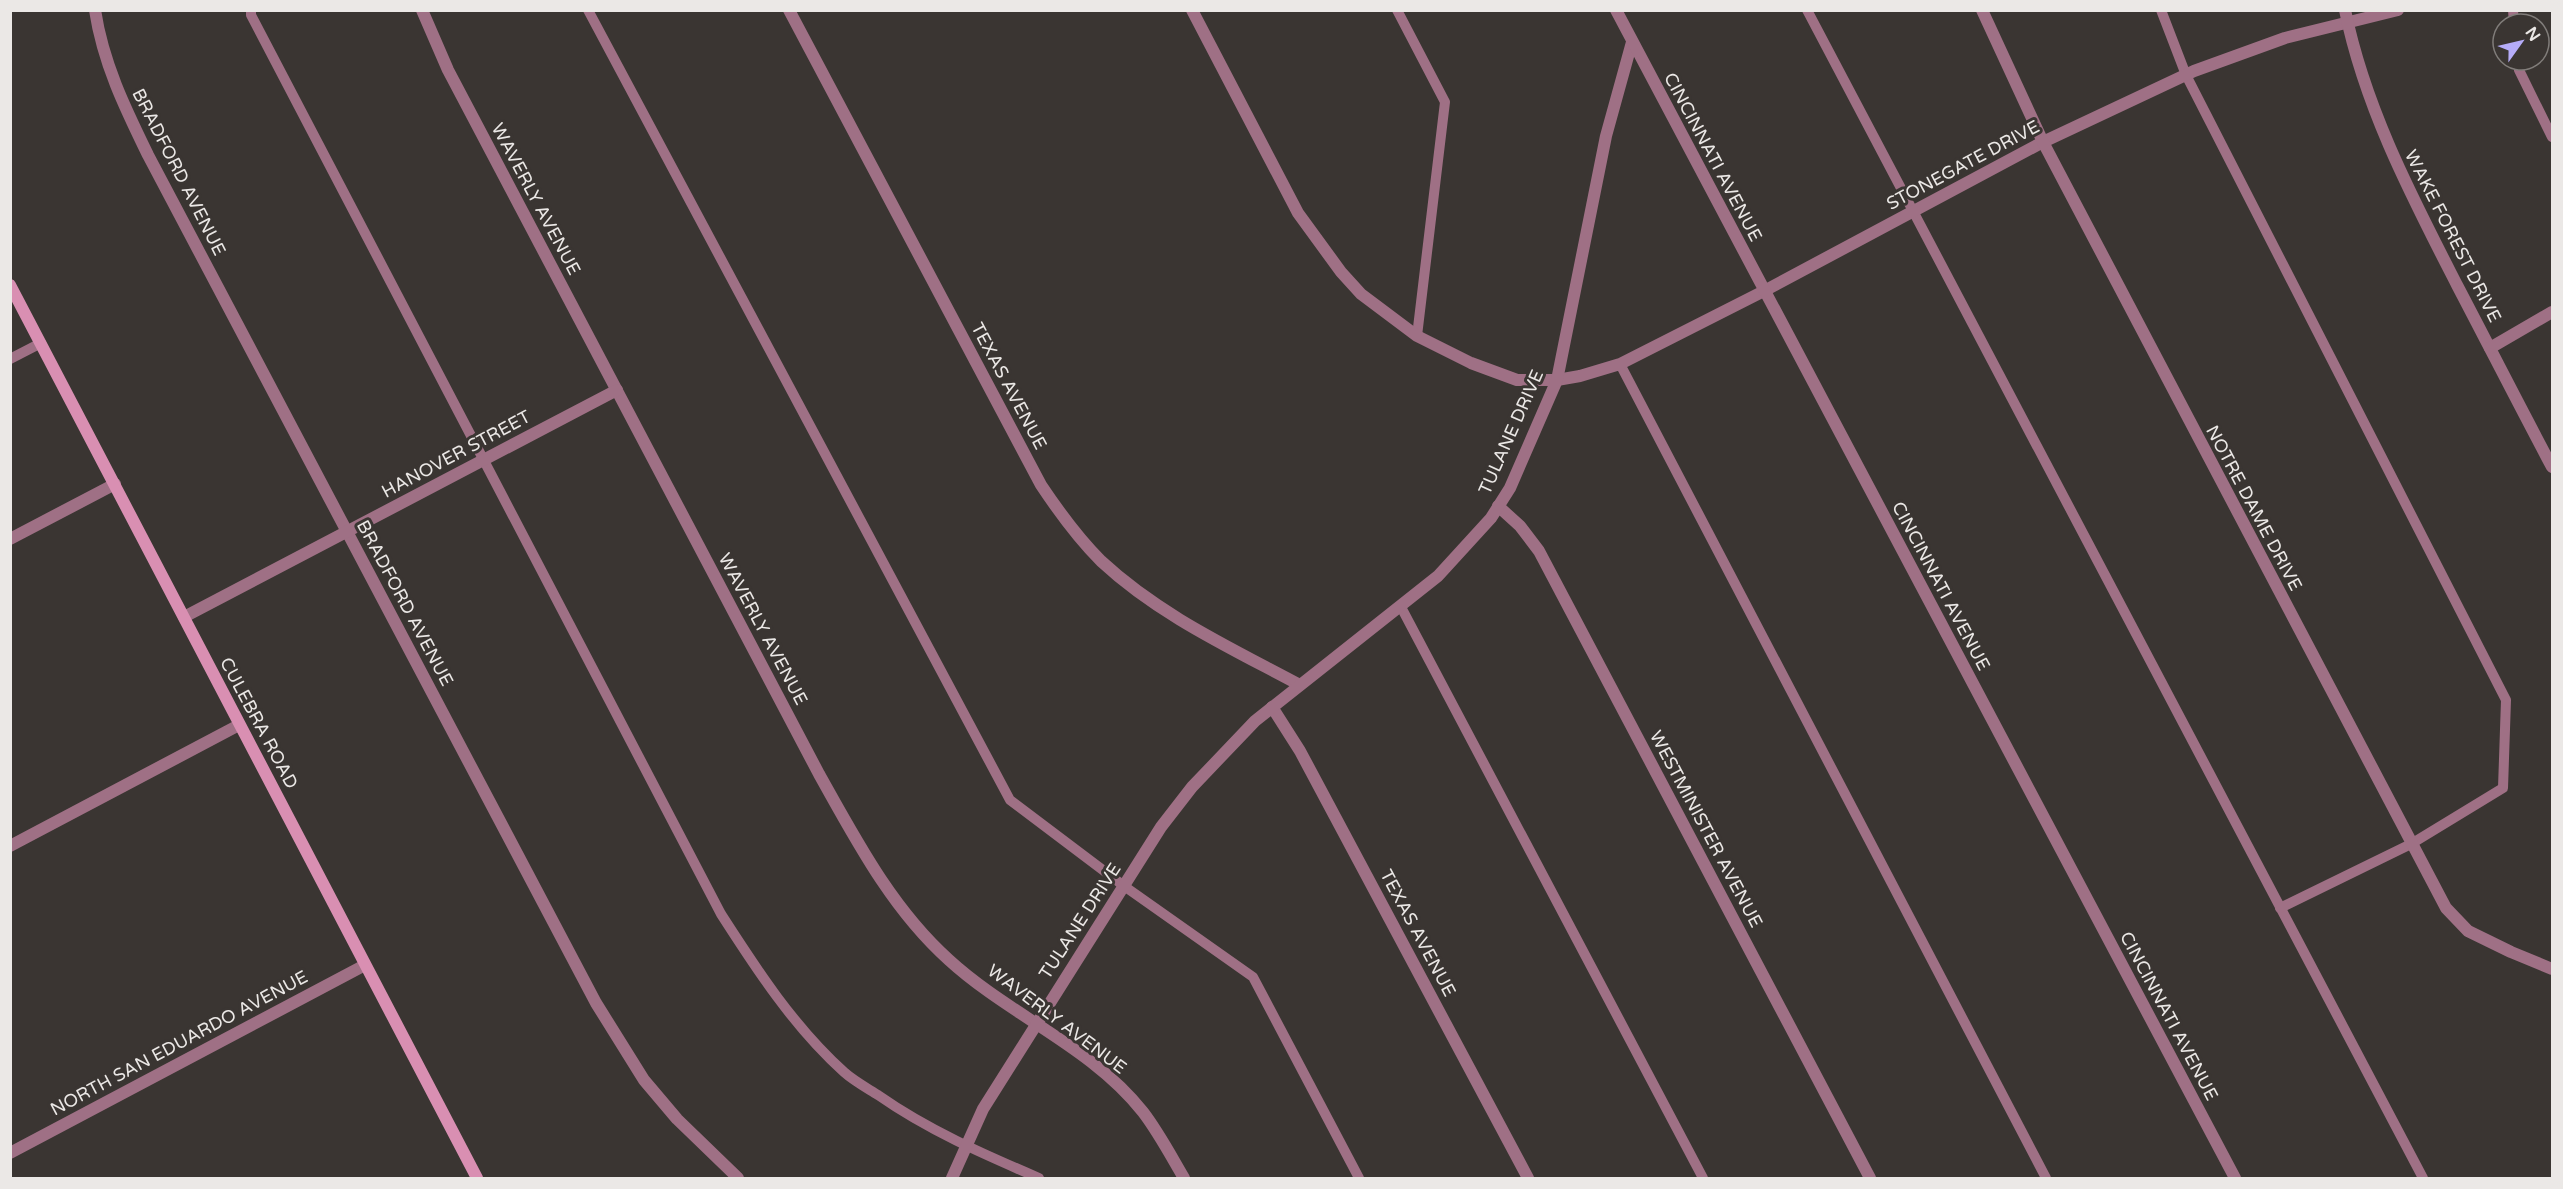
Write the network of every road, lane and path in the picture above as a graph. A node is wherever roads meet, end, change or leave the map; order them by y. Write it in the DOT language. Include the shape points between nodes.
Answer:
graph roads {
  1 [pos="95,10"];
  2 [pos="251,10"];
  3 [pos="422,10"];
  4 [pos="588,10"];
  5 [pos="789,10"];
  6 [pos="1192,10"];
  7 [pos="1397,10"];
  8 [pos="1616,10"];
  9 [pos="1807,10"];
  10 [pos="1983,10"];
  11 [pos="2161,10"];
  12 [pos="2398,10"];
  13 [pos="2347,17"];
  14 [pos="1632,42"];
  15 [pos="2520,72"];
  16 [pos="2186,75"];
  17 [pos="2553,137"];
  18 [pos="2043,142"];
  19 [pos="1913,212"];
  20 [pos="10,285"];
  21 [pos="1764,291"];
  22 [pos="2553,312"];
  23 [pos="1417,336"];
  24 [pos="41,343"];
  25 [pos="2490,348"];
  26 [pos="10,359"];
  27 [pos="1620,364"];
  28 [pos="1557,380"];
  29 [pos="617,390"];
  30 [pos="482,460"];
  31 [pos="2553,467"];
  32 [pos="115,484"];
  33 [pos="1498,506"];
  34 [pos="346,531"];
  35 [pos="10,539"];
  36 [pos="1401,607"];
  37 [pos="184,617"];
  38 [pos="1300,685"];
  39 [pos="1272,707"];
  40 [pos="239,725"];
  41 [pos="2411,844"];
  42 [pos="10,846"];
  43 [pos="1124,886"];
  44 [pos="2280,908"];
  45 [pos="365,965"];
  46 [pos="2553,969"];
  47 [pos="1035,1024"];
  48 [pos="966,1146"];
  49 [pos="10,1153"];
  50 [pos="477,1179"];
  51 [pos="738,1179"];
  52 [pos="952,1179"];
  53 [pos="1039,1179"];
  54 [pos="1184,1179"];
  55 [pos="1359,1179"];
  56 [pos="1528,1179"];
  57 [pos="1702,1179"];
  58 [pos="1870,1179"];
  59 [pos="2046,1179"];
  60 [pos="2235,1179"];
  61 [pos="2423,1179"];
  1 -- 34 [label="street, BRADFORD AVENUE" via="112,79 123,104"];
  2 -- 30 [label="lane"];
  3 -- 29 [label="street, WAVERLY AVENUE" via="448,70"];
  4 -- 43 [label="lane" via="1010,800"];
  5 -- 38 [label="street, TEXAS AVENUE" via="1041,485 1066,522 1101,560 1173,616"];
  6 -- 23 [label="street" via="1298,213 1361,294"];
  7 -- 23 [label="lane" via="1445,102"];
  8 -- 14 [label="street, CINCINNATI AVENUE"];
  9 -- 19 [label="lane"];
  10 -- 18 [label="street, NOTRE DAME DRIVE"];
  11 -- 16 [label="lane"];
  12 -- 13 [label="street, STONEGATE DRIVE"];
  13 -- 16 [label="street, STONEGATE DRIVE"];
  13 -- 25 [label="street, WAKE FOREST DRIVE" via="2360,69 2389,149"];
  14 -- 21 [label="street, CINCINNATI AVENUE"];
  14 -- 28 [label="street, TULANE DRIVE" via="1606,136"];
  15 -- 17 [label="lane"];
  16 -- 18 [label="street, STONEGATE DRIVE"];
  16 -- 41 [label="lane" via="2506,700 2504,788"];
  18 -- 19 [label="street, STONEGATE DRIVE"];
  18 -- 41 [label="street, NOTRE DAME DRIVE"];
  19 -- 21 [label="street, STONEGATE DRIVE"];
  19 -- 44 [label="lane"];
  20 -- 24 [label="main road, CULEBRA ROAD"];
  21 -- 27 [label="street, STONEGATE DRIVE"];
  21 -- 60 [label="street, CINCINNATI AVENUE"];
  22 -- 25 [label="street"];
  23 -- 28 [label="street" via="1470,363 1517,380"];
  24 -- 26 [label="lane"];
  24 -- 32 [label="main road, CULEBRA ROAD"];
  25 -- 31 [label="street, WAKE FOREST DRIVE"];
  27 -- 28 [label="street, STONEGATE DRIVE"];
  27 -- 59 [label="lane"];
  28 -- 33 [label="street, TULANE DRIVE" via="1510,488"];
  29 -- 30 [label="street, HANOVER STREET"];
  29 -- 47 [label="street, WAVERLY AVENUE" via="819,774 880,878 917,928 950,961"];
  30 -- 34 [label="street, HANOVER STREET"];
  30 -- 48 [label="lane" via="721,915 758,971 795,1020 844,1073 913,1119"];
  32 -- 35 [label="street"];
  32 -- 37 [label="main road, CULEBRA ROAD"];
  33 -- 36 [label="street, TULANE DRIVE" via="1471,542"];
  33 -- 58 [label="street, WESTMINISTER AVENUE" via="1539,551"];
  34 -- 37 [label="street, HANOVER STREET"];
  34 -- 51 [label="street, BRADFORD AVENUE" via="596,1003 644,1080"];
  36 -- 38 [label="street, TULANE DRIVE"];
  36 -- 57 [label="lane"];
  37 -- 40 [label="main road, CULEBRA ROAD"];
  38 -- 39 [label="street, TULANE DRIVE"];
  39 -- 43 [label="street, TULANE DRIVE" via="1192,787"];
  39 -- 56 [label="street, TEXAS AVENUE" via="1305,761"];
  40 -- 42 [label="street"];
  40 -- 45 [label="main road, CULEBRA ROAD"];
  41 -- 44 [label="lane"];
  41 -- 46 [label="street, NOTRE DAME DRIVE" via="2446,908 2468,931"];
  43 -- 47 [label="street, TULANE DRIVE"];
  43 -- 55 [label="lane" via="1253,977"];
  44 -- 61 [label="lane"];
  45 -- 49 [label="street, NORTH SAN EDUARDO AVENUE"];
  45 -- 50 [label="main road, CULEBRA ROAD"];
  47 -- 48 [label="street, TULANE DRIVE" via="983,1109"];
  47 -- 54 [label="street, WAVERLY AVENUE" via="1114,1082 1167,1148"];
  48 -- 52 [label="street, TULANE DRIVE"];
  48 -- 53 [label="lane"];
}
